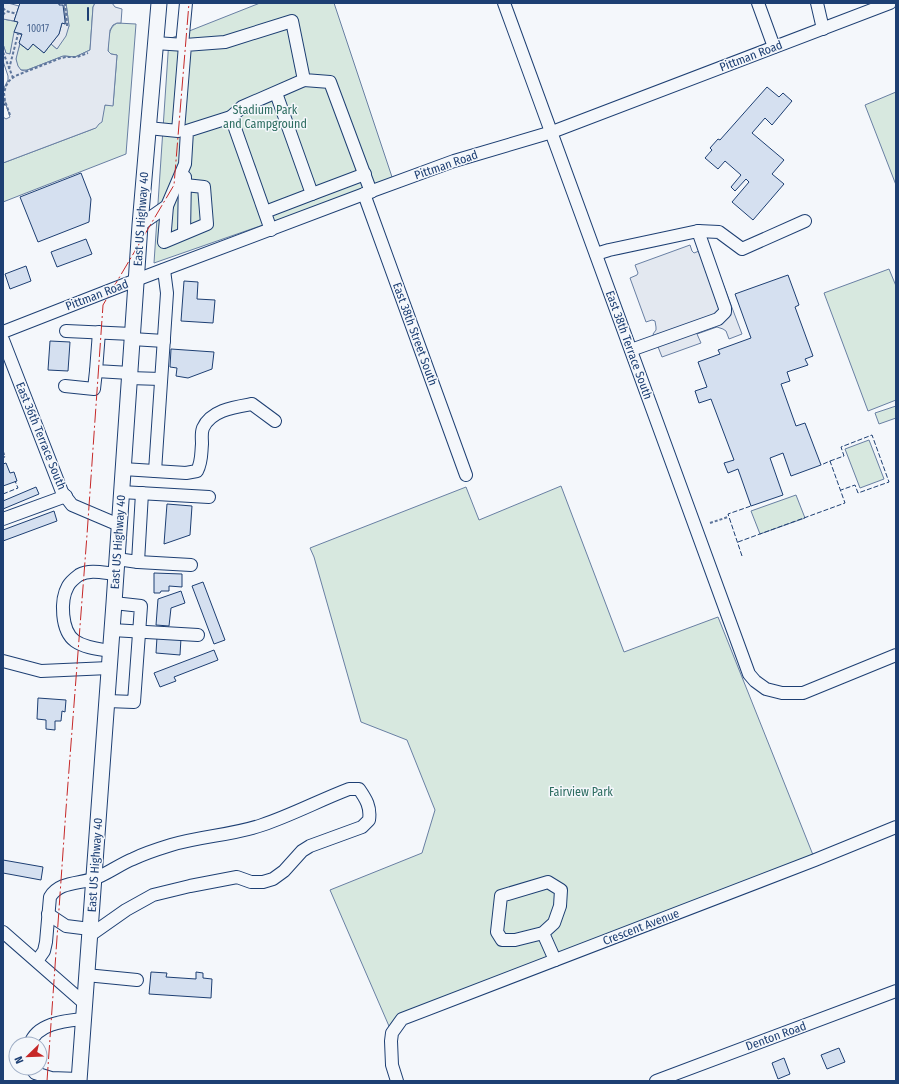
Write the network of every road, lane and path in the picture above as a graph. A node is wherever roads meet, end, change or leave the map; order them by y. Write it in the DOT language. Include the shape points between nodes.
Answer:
graph roads {
  1 [pos="65,3"];
  2 [pos="159,3"];
  3 [pos="186,3"];
  4 [pos="504,3"];
  5 [pos="758,3"];
  6 [pos="817,3"];
  7 [pos="890,3"];
  8 [pos="3,8"];
  9 [pos="6,11"];
  10 [pos="16,14"];
  11 [pos="3,15"];
  12 [pos="67,27"];
  13 [pos="823,29"];
  14 [pos="18,34"];
  15 [pos="155,43"];
  16 [pos="184,45"];
  17 [pos="774,47"];
  18 [pos="3,52"];
  19 [pos="88,53"];
  20 [pos="10,69"];
  21 [pos="13,78"];
  22 [pos="304,80"];
  23 [pos="276,93"];
  24 [pos="10,115"];
  25 [pos="231,117"];
  26 [pos="148,128"];
  27 [pos="182,131"];
  28 [pos="552,132"];
  29 [pos="185,164"];
  30 [pos="365,174"];
  31 [pos="185,185"];
  32 [pos="368,193"];
  33 [pos="312,194"];
  34 [pos="167,206"];
  35 [pos="265,212"];
  36 [pos="806,221"];
  37 [pos="140,225"];
  38 [pos="271,230"];
  39 [pos="698,231"];
  40 [pos="184,233"];
  41 [pos="596,254"];
  42 [pos="164,270"];
  43 [pos="136,280"];
  44 [pos="66,331"];
  45 [pos="3,332"];
  46 [pos="98,332"];
  47 [pos="132,337"];
  48 [pos="3,340"];
  49 [pos="164,341"];
  50 [pos="631,350"];
  51 [pos="96,371"];
  52 [pos="129,376"];
  53 [pos="161,379"];
  54 [pos="65,386"];
  55 [pos="275,421"];
  56 [pos="123,469"];
  57 [pos="155,471"];
  58 [pos="466,475"];
  59 [pos="121,492"];
  60 [pos="142,493"];
  61 [pos="66,496"];
  62 [pos="209,497"];
  63 [pos="728,516"];
  64 [pos="3,519"];
  65 [pos="710,523"];
  66 [pos="119,526"];
  67 [pos="117,559"];
  68 [pos="138,562"];
  69 [pos="191,565"];
  70 [pos="116,574"];
  71 [pos="114,604"];
  72 [pos="112,630"];
  73 [pos="138,632"];
  74 [pos="198,635"];
  75 [pos="111,651"];
  76 [pos="896,655"];
  77 [pos="3,661"];
  78 [pos="109,668"];
  79 [pos="107,701"];
  80 [pos="896,827"];
  81 [pos="94,879"];
  82 [pos="48,914"];
  83 [pos="3,932"];
  84 [pos="90,932"];
  85 [pos="543,934"];
  86 [pos="555,960"];
  87 [pos="37,961"];
  88 [pos="86,975"];
  89 [pos="137,980"];
  90 [pos="896,991"];
  91 [pos="84,1003"];
  92 [pos="83,1019"];
  93 [pos="34,1036"];
  94 [pos="45,1076"];
  95 [pos="79,1080"];
  96 [pos="398,1081"];
  97 [pos="656,1081"];
  1 -- 12 [label="path"];
  2 -- 15 [label="main road, East US Highway 40"];
  3 -- 16 [label="street"];
  4 -- 28 [label="street, East 38th Terrace South"];
  5 -- 17 [label="street"];
  6 -- 13 [label="street"];
  7 -- 13 [label="street, Pittman Road"];
  8 -- 9 [label="path"];
  9 -- 10 [label="path"];
  9 -- 11 [label="path"];
  13 -- 17 [label="street, Pittman Road"];
  14 -- 20 [label="path"];
  15 -- 16 [label="street"];
  15 -- 26 [label="main road, East US Highway 40"];
  16 -- 22 [label="street" via="225,42 292,21"];
  16 -- 27 [label="street"];
  17 -- 28 [label="street, Pittman Road"];
  18 -- 20 [label="path"];
  19 -- 21 [label="path" via="75,58 61,58"];
  20 -- 21 [label="path"];
  21 -- 24 [label="path" via="4,93"];
  22 -- 23 [label="street"];
  22 -- 30 [label="street, East 38th Street South" via="330,82"];
  23 -- 25 [label="street" via="242,107"];
  23 -- 33 [label="street"];
  25 -- 27 [label="street"];
  25 -- 35 [label="street"];
  26 -- 27 [label="street"];
  26 -- 37 [label="main road, East US Highway 40"];
  27 -- 29 [label="street"];
  28 -- 32 [label="street, Pittman Road" via="454,161"];
  28 -- 41 [label="street, East 38th Terrace South"];
  29 -- 31 [label="street"];
  29 -- 34 [label="street"];
  30 -- 32 [label="street, East 38th Street South"];
  30 -- 33 [label="street"];
  31 -- 40 [label="street"];
  31 -- 40 [label="street" via="204,187 207,224"];
  32 -- 38 [label="street, Pittman Road"];
  32 -- 58 [label="street, East 38th Street South"];
  33 -- 35 [label="street"];
  34 -- 37 [label="street"];
  34 -- 40 [label="street" via="164,242"];
  35 -- 38 [label="street"];
  36 -- 39 [label="street" via="742,249 720,232"];
  37 -- 43 [label="main road, East US Highway 40"];
  38 -- 42 [label="street, Pittman Road"];
  39 -- 41 [label="street"];
  39 -- 50 [label="street" via="725,312 718,320"];
  41 -- 50 [label="street, East 38th Terrace South"];
  42 -- 43 [label="street, Pittman Road"];
  42 -- 49 [label="street" via="167,292"];
  43 -- 45 [label="street, Pittman Road"];
  43 -- 47 [label="main road, East US Highway 40"];
  44 -- 46 [label="street"];
  46 -- 47 [label="street"];
  46 -- 51 [label="street"];
  47 -- 49 [label="street"];
  47 -- 52 [label="main road, East US Highway 40"];
  48 -- 61 [label="street, East 36th Terrace South" via="62,492"];
  49 -- 53 [label="street"];
  50 -- 76 [label="street, East 38th Terrace South" via="749,674 755,681 766,689 782,693 803,693"];
  51 -- 52 [label="street"];
  51 -- 54 [label="street" via="94,389"];
  52 -- 53 [label="street"];
  52 -- 56 [label="main road, East US Highway 40"];
  53 -- 57 [label="street"];
  55 -- 57 [label="street" via="252,404 223,410 206,423 203,429 201,464 197,471"];
  56 -- 57 [label="street"];
  56 -- 59 [label="main road, East US Highway 40"];
  59 -- 60 [label="street"];
  59 -- 66 [label="main road, East US Highway 40"];
  60 -- 62 [label="street"];
  60 -- 68 [label="street"];
  61 -- 64 [label="street"];
  61 -- 66 [label="street, East 36th Terrace South" via="72,505"];
  63 -- 65 [label="path"];
  66 -- 67 [label="main road, East US Highway 40"];
  67 -- 68 [label="street"];
  67 -- 70 [label="main road, East US Highway 40"];
  68 -- 69 [label="street"];
  70 -- 71 [label="main road, East US Highway 40"];
  70 -- 75 [label="street" via="80,574 67,587 64,603 64,621 72,638 86,646"];
  71 -- 72 [label="main road, East US Highway 40"];
  71 -- 73 [label="street" via="141,606"];
  72 -- 73 [label="street"];
  72 -- 75 [label="main road, East US Highway 40"];
  73 -- 74 [label="street"];
  73 -- 79 [label="street" via="134,702"];
  75 -- 78 [label="main road, East US Highway 40"];
  77 -- 78 [label="street" via="42,670"];
  78 -- 79 [label="main road, East US Highway 40"];
  79 -- 81 [label="main road, East US Highway 40"];
  80 -- 86 [label="street, Crescent Avenue"];
  81 -- 82 [label="street" via="64,885 56,890 50,897"];
  81 -- 84 [label="main road, East US Highway 40"];
  81 -- 84 [label="street" via="134,858 171,845 263,825 349,788 359,789 366,799 370,812 369,820 362,826 310,846 273,879 251,882 237,877 153,895"];
  82 -- 84 [label="street" via="66,926"];
  82 -- 87 [label="street" via="44,951"];
  83 -- 87 [label="street"];
  84 -- 88 [label="main road, East US Highway 40"];
  85 -- 85 [label="street" via="554,924 560,906 561,890 548,882 501,896 497,932 502,940"];
  85 -- 86 [label="street"];
  86 -- 96 [label="street, Crescent Avenue" via="402,1019 392,1033 391,1041 392,1065"];
  87 -- 91 [label="street"];
  88 -- 89 [label="street"];
  88 -- 91 [label="main road, East US Highway 40"];
  90 -- 97 [label="street, Denton Road"];
  91 -- 92 [label="main road, East US Highway 40"];
  92 -- 93 [label="street" via="59,1022"];
  92 -- 95 [label="main road, East US Highway 40"];
  94 -- 95 [label="street"];
}
